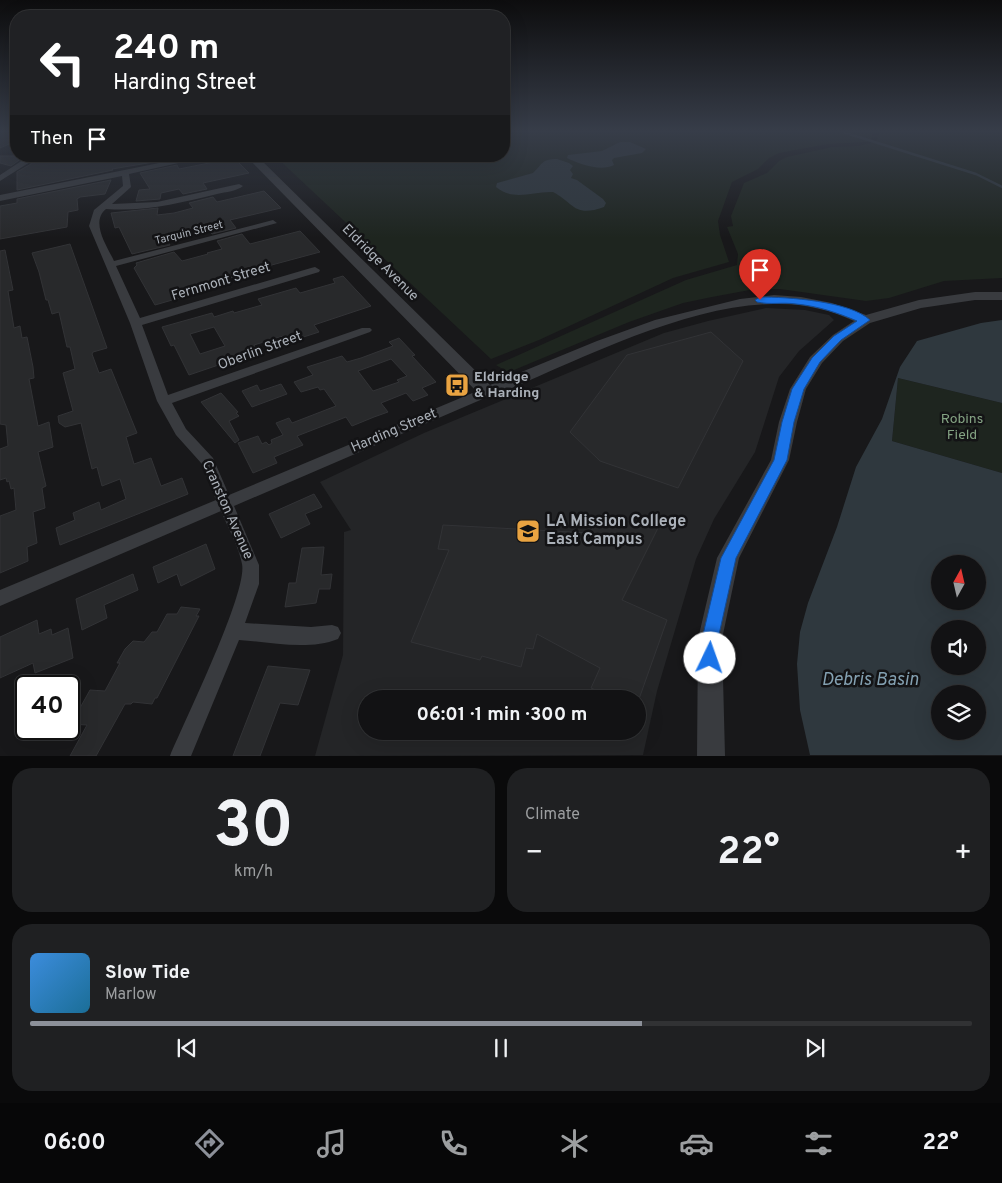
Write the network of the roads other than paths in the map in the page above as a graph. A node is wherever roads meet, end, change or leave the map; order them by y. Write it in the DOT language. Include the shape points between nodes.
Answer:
graph roads {
  1 [pos="18,167"];
  2 [pos="149,167"];
  3 [pos="262,167"];
  4 [pos="125,172"];
  5 [pos="0,179"];
  6 [pos="239,186"];
  7 [pos="0,198"];
  8 [pos="106,206"];
  9 [pos="273,223"];
  10 [pos="110,265"];
  11 [pos="315,270"];
  12 [pos="1002,296"];
  13 [pos="865,320"];
  14 [pos="136,323"];
  15 [pos="366,330"];
  16 [pos="487,392"];
  17 [pos="164,401"];
  18 [pos="226,503"];
  19 [pos="0,598"];
  20 [pos="233,631"];
  21 [pos="332,634"];
  22 [pos="180,756"];
  23 [pos="711,756"];
  1 -- 5 [label="street"];
  2 -- 4 [label="street"];
  3 -- 16 [label="street, Eldridge Avenue"];
  4 -- 7 [label="street"];
  4 -- 8 [label="street, Cranston Avenue" via="127,186"];
  6 -- 8 [label="street" via="152,205"];
  8 -- 10 [label="street, Cranston Avenue" via="97,212 94,226"];
  9 -- 10 [label="street, Tarquin Street"];
  10 -- 14 [label="street, Cranston Avenue"];
  11 -- 14 [label="street, Fernmont Street"];
  12 -- 13 [label="street" via="975,296 920,304"];
  13 -- 16 [label="street, Harding Street" via="811,303 774,299 750,301 685,314 647,327"];
  13 -- 23 [label="street" via="838,338 816,360 798,389 780,460 728,558 710,639"];
  14 -- 17 [label="street, Cranston Avenue"];
  15 -- 17 [label="street, Oberlin Street"];
  16 -- 18 [label="street, Harding Street"];
  17 -- 18 [label="street, Cranston Avenue" via="181,432 208,462"];
  18 -- 19 [label="street, Harding Street"];
  18 -- 20 [label="street, Cranston Avenue" via="251,565 250,584"];
  20 -- 21 [label="street" via="311,636"];
  20 -- 22 [label="street, Cranston Avenue"];
}
